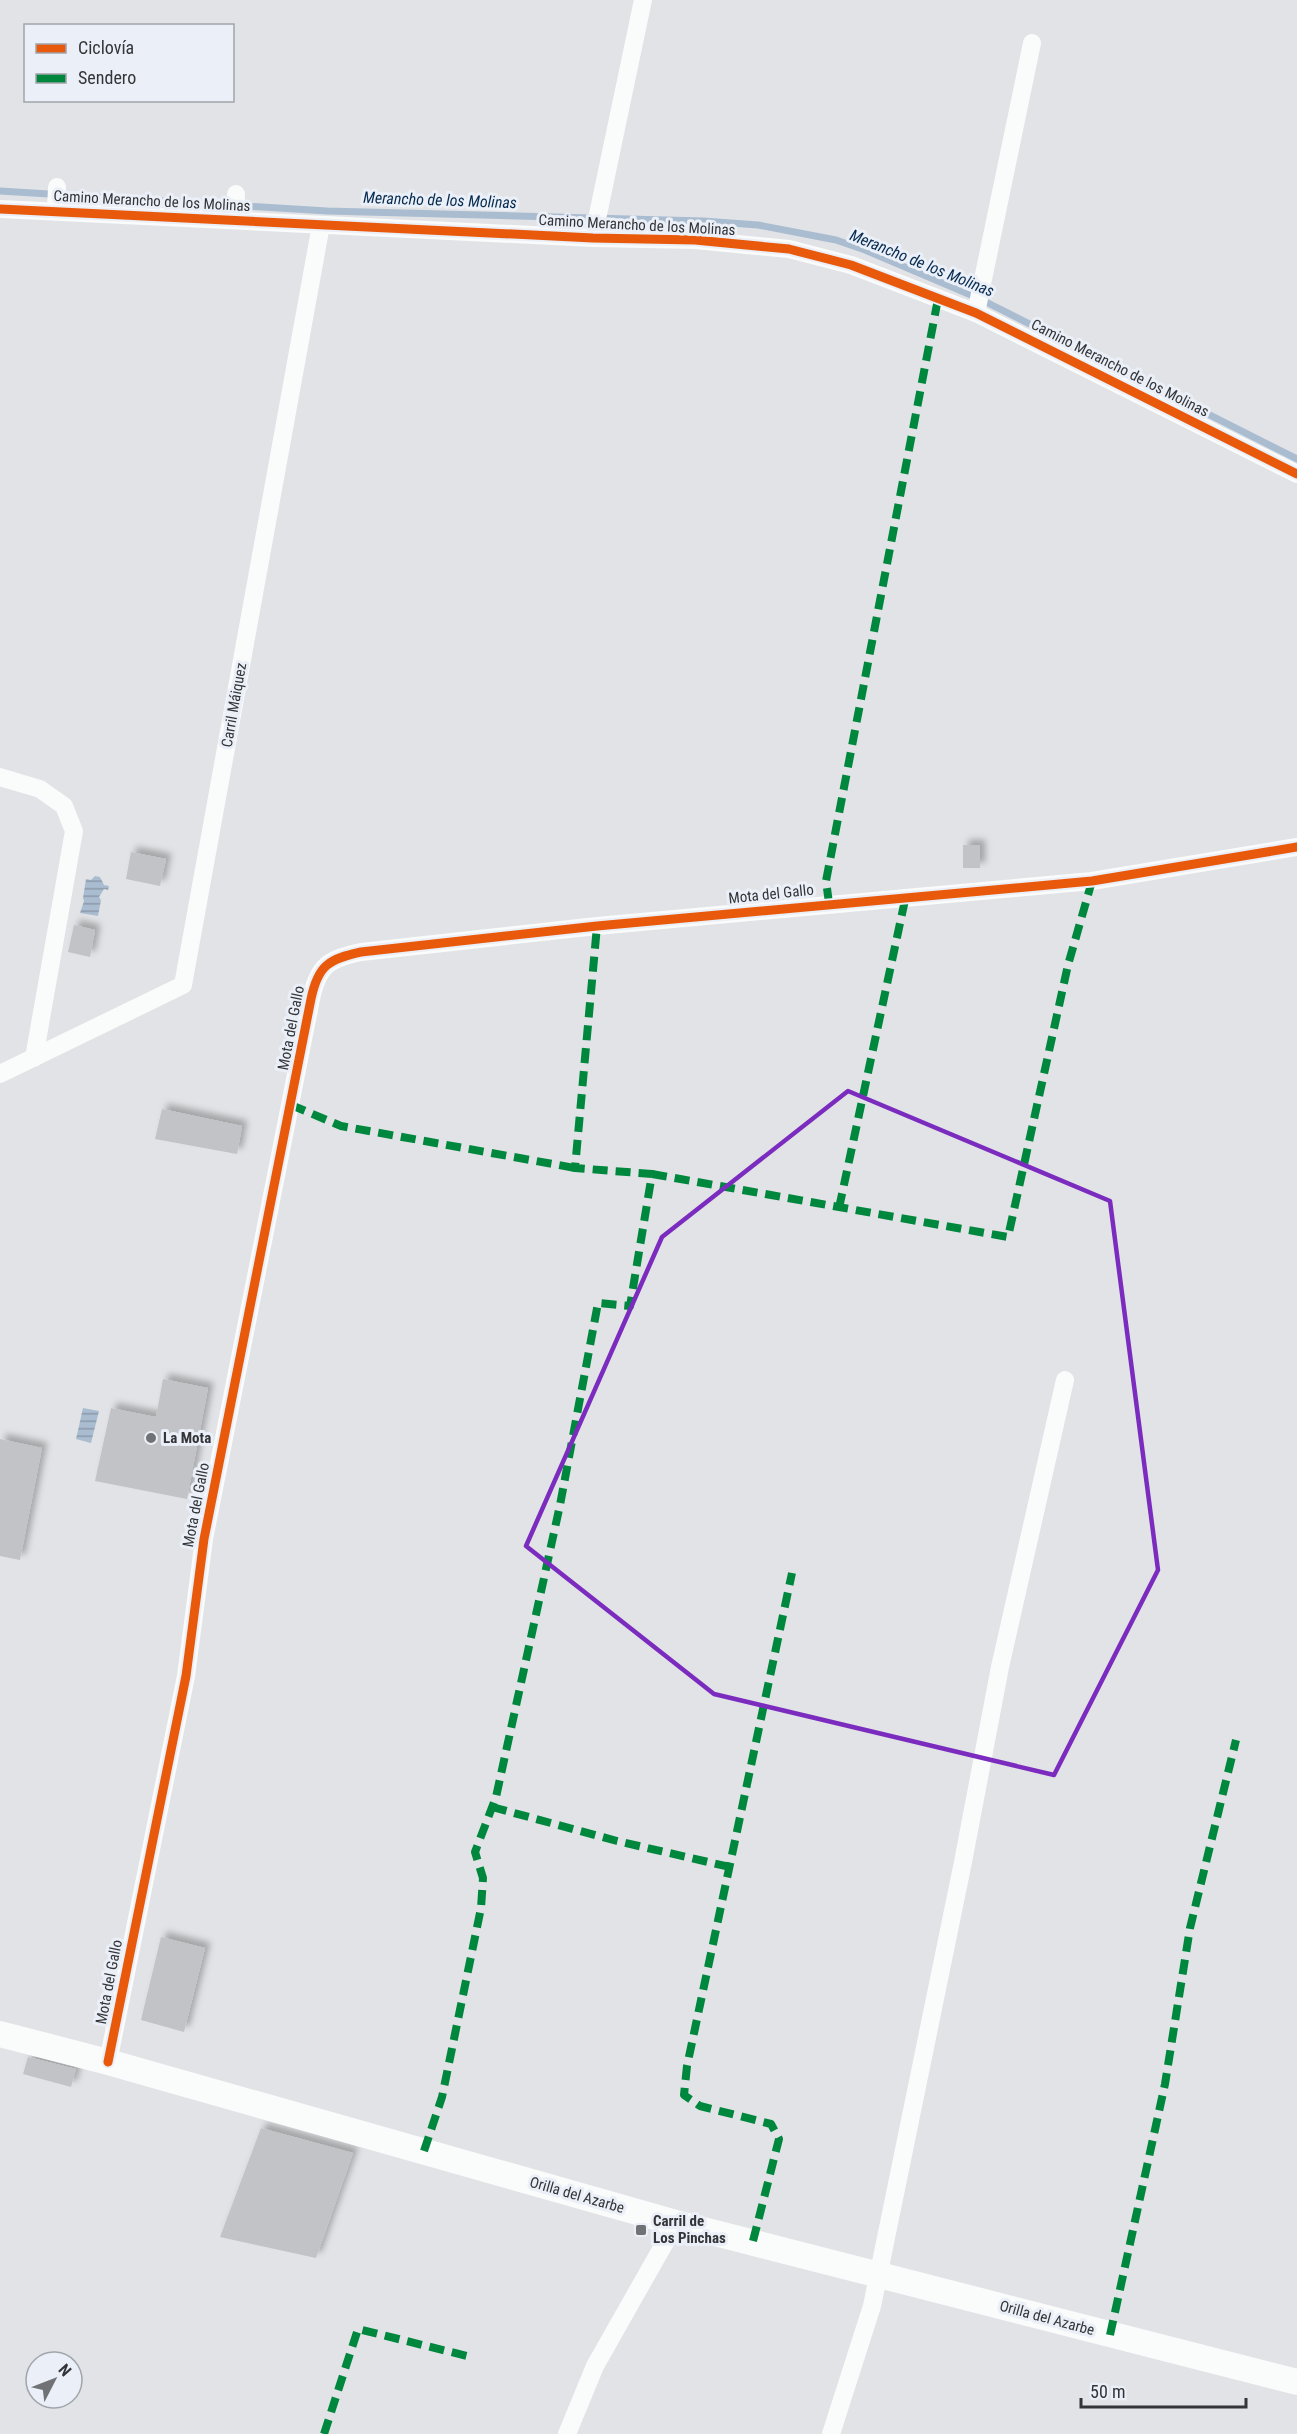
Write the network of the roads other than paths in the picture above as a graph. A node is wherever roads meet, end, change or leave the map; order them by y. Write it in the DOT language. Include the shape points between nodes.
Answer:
graph roads {
  1 [pos="643,0"];
  2 [pos="1032,43"];
  3 [pos="0,209"];
  4 [pos="596,223"];
  5 [pos="321,225"];
  6 [pos="978,303"];
  7 [pos="1297,474"];
  8 [pos="0,777"];
  9 [pos="1297,847"];
  10 [pos="34,1058"];
  11 [pos="0,1074"];
  12 [pos="1065,1380"];
  13 [pos="0,2034"];
  14 [pos="108,2062"];
  15 [pos="676,2223"];
  16 [pos="877,2274"];
  17 [pos="1297,2382"];
  18 [pos="567,2434"];
  19 [pos="831,2434"];
  1 -- 4 [label="street"];
  2 -- 6 [label="street"];
  3 -- 5 [label="street, Camino Merancho de los Molinas" via="57,199 235,208"];
  4 -- 5 [label="street, Camino Merancho de los Molinas"];
  4 -- 6 [label="street, Camino Merancho de los Molinas" via="695,240 789,249"];
  5 -- 10 [label="street, Carril Máiquez" via="183,985"];
  6 -- 7 [label="street, Camino Merancho de los Molinas"];
  8 -- 10 [label="street" via="40,789 64,806 74,831"];
  9 -- 14 [label="street, Mota del Gallo" via="1092,881 597,926 361,952 326,965 315,980 311,999 204,1539 186,1676"];
  10 -- 11 [label="street, Carril Máiquez"];
  12 -- 16 [label="street" via="1000,1666"];
  13 -- 14 [label="main road, Orilla del Azarbe"];
  14 -- 15 [label="main road, Orilla del Azarbe"];
  15 -- 16 [label="main road, Orilla del Azarbe"];
  15 -- 18 [label="street" via="595,2366"];
  16 -- 17 [label="main road, Orilla del Azarbe"];
  16 -- 19 [label="street" via="872,2306"];
}
